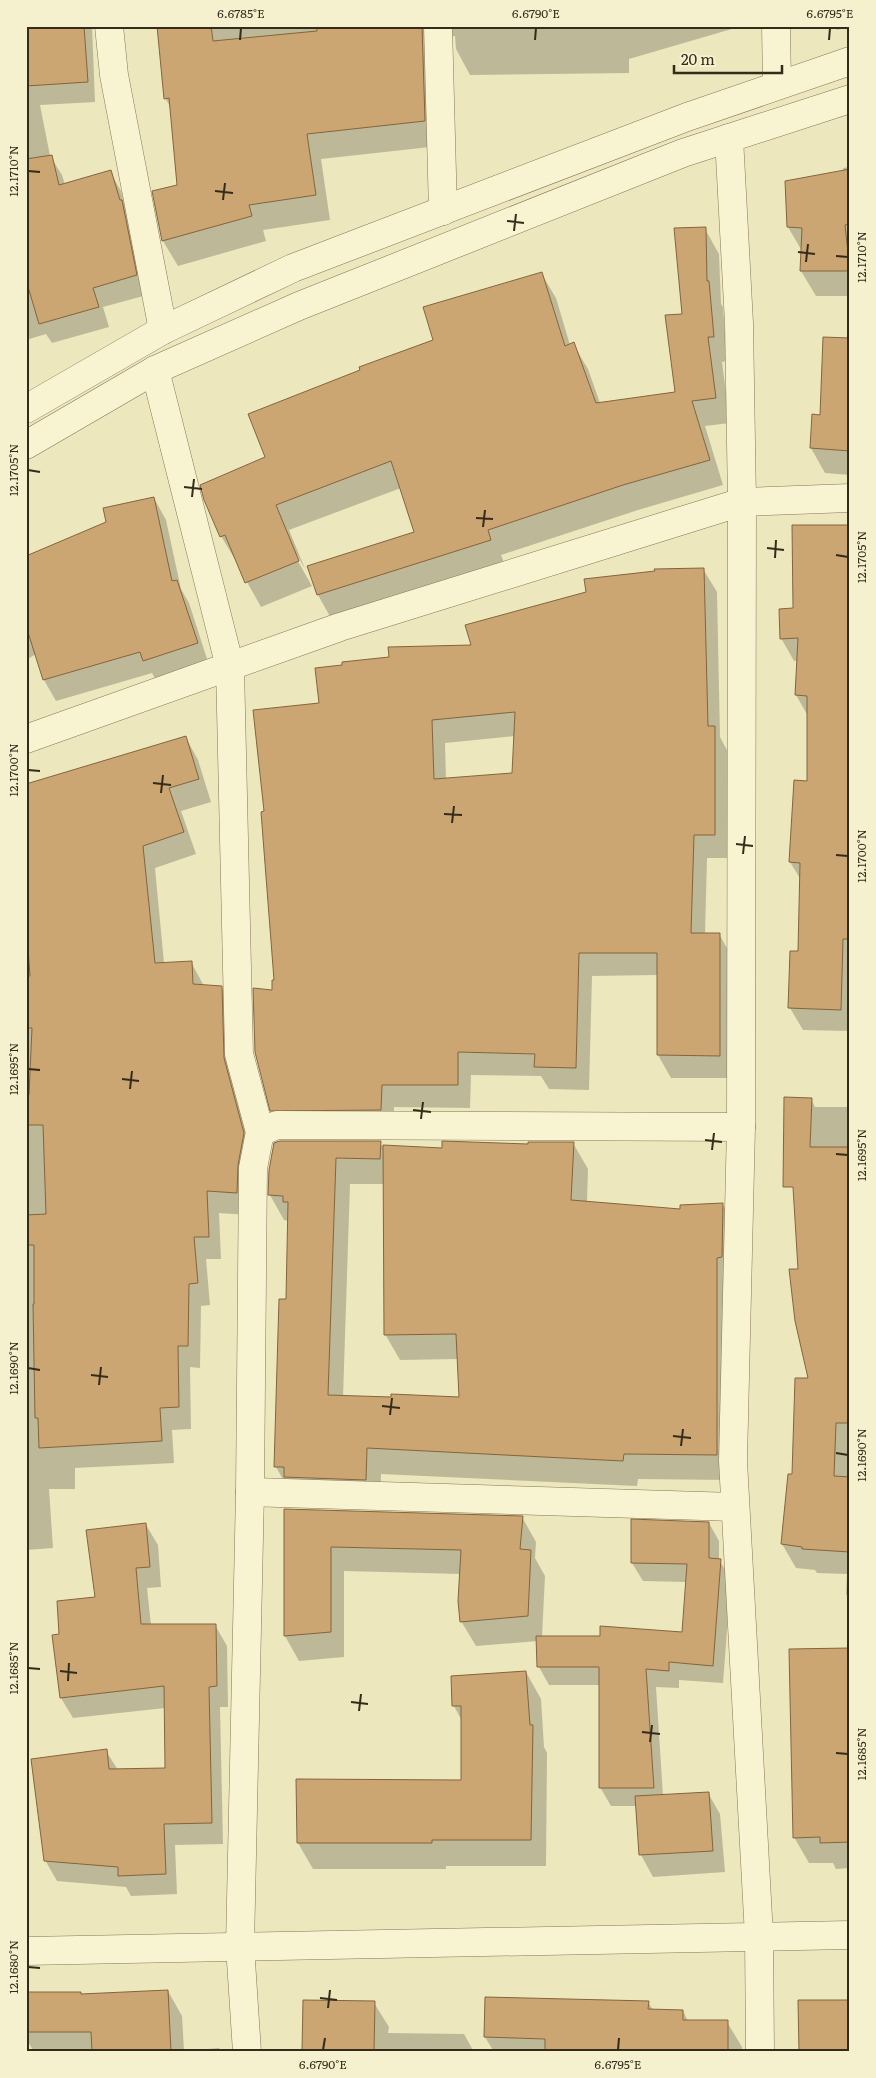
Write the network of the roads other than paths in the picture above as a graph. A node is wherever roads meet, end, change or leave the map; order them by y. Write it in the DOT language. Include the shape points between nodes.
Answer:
graph roads {
  1 [pos="109,26"];
  2 [pos="438,26"];
  3 [pos="776,26"];
  4 [pos="850,61"];
  5 [pos="777,85"];
  6 [pos="850,99"];
  7 [pos="729,138"];
  8 [pos="443,211"];
  9 [pos="163,330"];
  10 [pos="155,370"];
  11 [pos="26,409"];
  12 [pos="26,445"];
  13 [pos="850,498"];
  14 [pos="742,502"];
  15 [pos="230,666"];
  16 [pos="26,739"];
  17 [pos="741,1127"];
  18 [pos="260,1132"];
  19 [pos="250,1492"];
  20 [pos="735,1507"];
  21 [pos="850,1935"];
  22 [pos="759,1936"];
  23 [pos="240,1946"];
  24 [pos="26,1951"];
  25 [pos="248,2052"];
  26 [pos="760,2052"];
  1 -- 9 [label="street" via="114,76"];
  2 -- 8 [label="street"];
  3 -- 5 [label="street"];
  4 -- 5 [label="street"];
  5 -- 8 [label="street" via="687,116"];
  6 -- 7 [label="street"];
  7 -- 10 [label="street" via="683,153 299,306"];
  7 -- 14 [label="street" via="739,323"];
  8 -- 9 [label="street" via="293,268"];
  9 -- 11 [label="street"];
  10 -- 12 [label="street"];
  10 -- 15 [label="street"];
  13 -- 14 [label="street"];
  14 -- 15 [label="street" via="349,624"];
  14 -- 17 [label="street"];
  15 -- 16 [label="street"];
  15 -- 18 [label="street" via="239,1054"];
  17 -- 18 [label="street" via="277,1125"];
  17 -- 20 [label="street" via="733,1461"];
  18 -- 19 [label="street" via="253,1168"];
  19 -- 20 [label="street"];
  19 -- 23 [label="street"];
  20 -- 22 [label="street"];
  21 -- 22 [label="street"];
  22 -- 23 [label="street"];
  22 -- 26 [label="street"];
  23 -- 24 [label="street"];
  23 -- 25 [label="street"];
}
